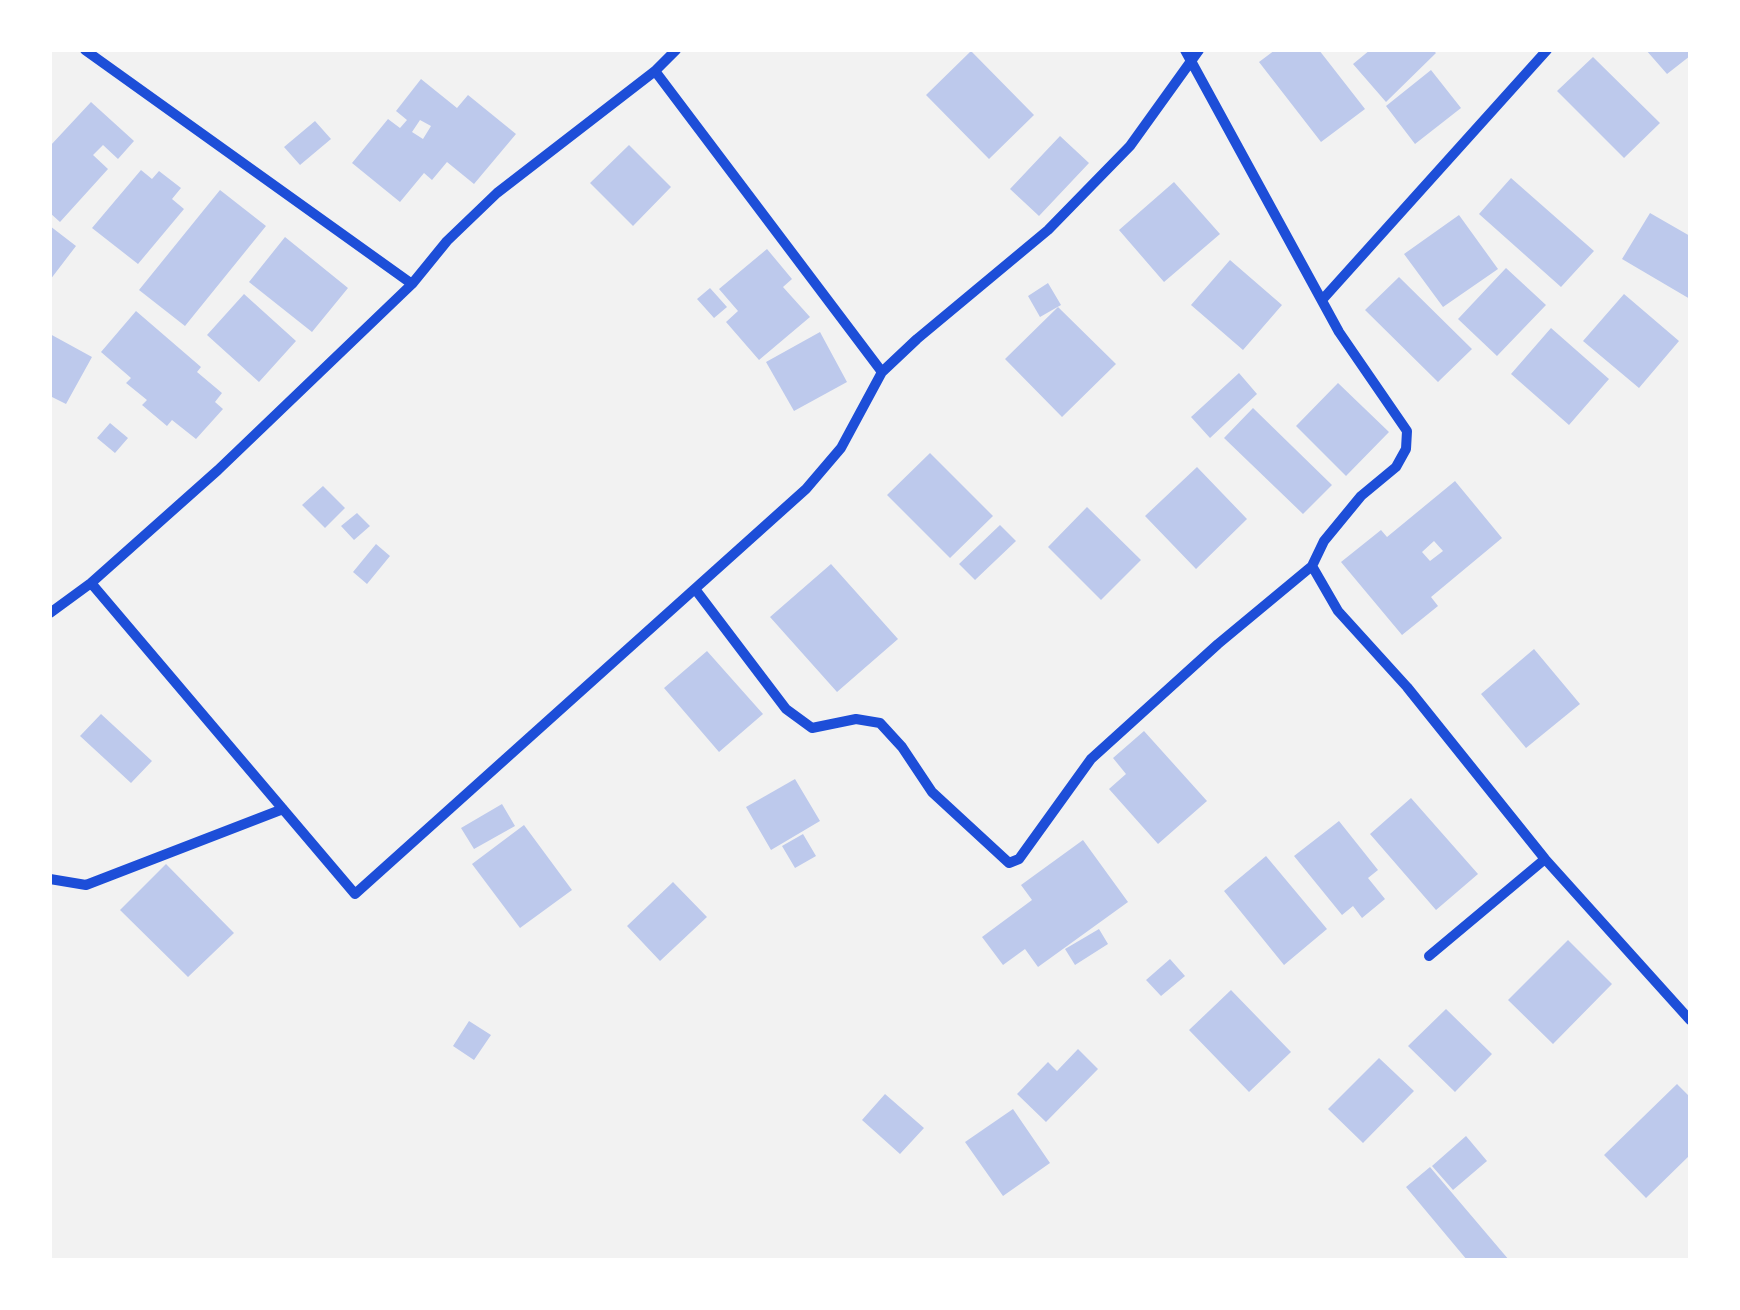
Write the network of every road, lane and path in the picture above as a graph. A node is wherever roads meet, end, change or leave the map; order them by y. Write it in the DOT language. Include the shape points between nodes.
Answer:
graph roads {
  1 [pos="84,50"];
  2 [pos="676,50"];
  3 [pos="1200,50"];
  4 [pos="1547,50"];
  5 [pos="1188,55"];
  6 [pos="654,72"];
  7 [pos="412,284"];
  8 [pos="1322,300"];
  9 [pos="882,372"];
  10 [pos="1312,566"];
  11 [pos="91,583"];
  12 [pos="695,590"];
  13 [pos="50,613"];
  14 [pos="283,809"];
  15 [pos="1545,859"];
  16 [pos="50,879"];
  17 [pos="1429,956"];
  18 [pos="1690,1020"];
  1 -- 7 [label="street"];
  2 -- 6 [label="street"];
  3 -- 5 [label="street"];
  4 -- 8 [label="street"];
  5 -- 8 [label="street"];
  5 -- 9 [label="street" via="1130,146 1048,230"];
  6 -- 7 [label="street" via="498,192"];
  6 -- 9 [label="street"];
  7 -- 11 [label="street"];
  8 -- 10 [label="street" via="1407,431 1396,467 1361,496"];
  9 -- 12 [label="street" via="841,448 806,490"];
  10 -- 12 [label="street" via="1091,759 1009,864 932,792 880,723 856,719 812,728 786,709"];
  10 -- 15 [label="street" via="1338,611"];
  11 -- 13 [label="street"];
  11 -- 14 [label="street"];
  12 -- 14 [label="street" via="355,894"];
  14 -- 16 [label="street" via="86,885"];
  15 -- 17 [label="street"];
  15 -- 18 [label="street"];
}
